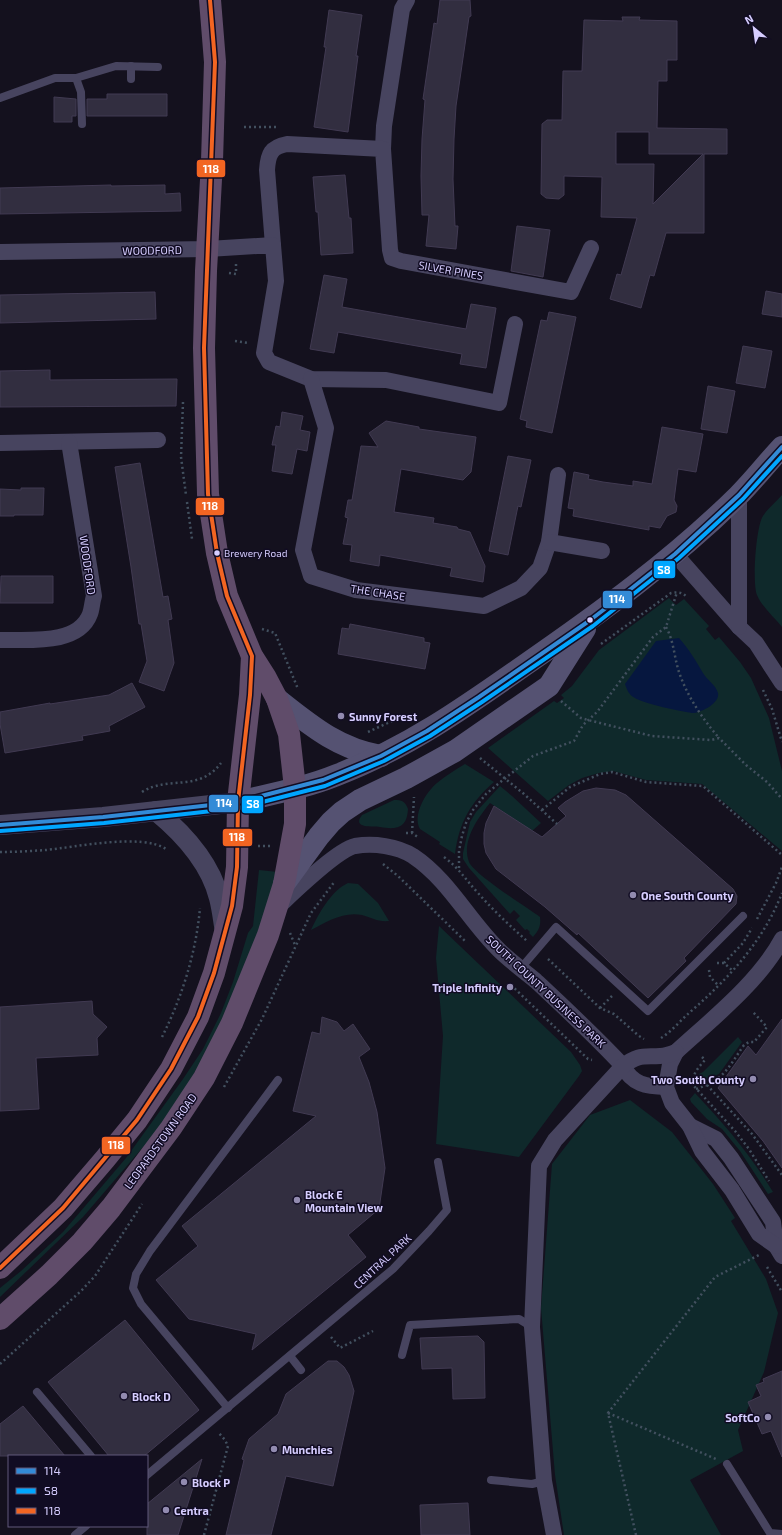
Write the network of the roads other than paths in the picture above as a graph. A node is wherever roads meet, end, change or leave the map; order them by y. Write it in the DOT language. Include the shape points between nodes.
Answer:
graph roads {
  1 [pos="210,0"];
  2 [pos="407,0"];
  3 [pos="131,66"];
  4 [pos="158,67"];
  5 [pos="76,78"];
  6 [pos="131,79"];
  7 [pos="0,98"];
  8 [pos="82,124"];
  9 [pos="383,148"];
  10 [pos="273,244"];
  11 [pos="591,248"];
  12 [pos="208,249"];
  13 [pos="0,252"];
  14 [pos="515,324"];
  15 [pos="311,379"];
  16 [pos="158,440"];
  17 [pos="69,442"];
  18 [pos="0,443"];
  19 [pos="782,447"];
  20 [pos="558,475"];
  21 [pos="739,495"];
  22 [pos="549,542"];
  23 [pos="602,551"];
  24 [pos="675,554"];
  25 [pos="589,621"];
  26 [pos="739,627"];
  27 [pos="0,640"];
  28 [pos="252,656"];
  29 [pos="781,677"];
  30 [pos="277,699"];
  31 [pos="381,756"];
  32 [pos="295,788"];
  33 [pos="238,802"];
  34 [pos="156,811"];
  35 [pos="0,825"];
  36 [pos="284,884"];
  37 [pos="279,906"];
  38 [pos="743,916"];
  39 [pos="225,932"];
  40 [pos="782,939"];
  41 [pos="521,968"];
  42 [pos="676,1052"];
  43 [pos="623,1066"];
  44 [pos="278,1080"];
  45 [pos="666,1087"];
  46 [pos="438,1162"];
  47 [pos="780,1249"];
  48 [pos="0,1268"];
  49 [pos="0,1319"];
  50 [pos="532,1327"];
  51 [pos="290,1356"];
  52 [pos="402,1356"];
  53 [pos="301,1370"];
  54 [pos="37,1392"];
  55 [pos="228,1408"];
  56 [pos="90,1455"];
  57 [pos="727,1464"];
  58 [pos="148,1474"];
  59 [pos="491,1480"];
  60 [pos="544,1481"];
  61 [pos="85,1527"];
  62 [pos="770,1534"];
  63 [pos="782,1534"];
  64 [pos="75,1535"];
  65 [pos="554,1535"];
  1 -- 12 [label="highway" via="215,62"];
  2 -- 9 [label="street, SILVER PINES" via="402,9"];
  3 -- 4 [label="lane"];
  3 -- 5 [label="lane" via="116,66"];
  3 -- 6 [label="lane"];
  5 -- 7 [label="lane" via="55,78"];
  5 -- 8 [label="lane" via="81,92"];
  9 -- 10 [label="street" via="287,144 272,151 266,170"];
  9 -- 11 [label="street, SILVER PINES" via="392,258 571,292"];
  10 -- 12 [label="street"];
  10 -- 15 [label="street" via="276,281 264,353 269,362"];
  12 -- 13 [label="street, WOODFORD"];
  12 -- 28 [label="highway" via="204,348 208,494 217,553 228,596"];
  14 -- 15 [label="street" via="499,403 386,380"];
  15 -- 22 [label="street, THE CHASE" via="326,428 303,550 311,576 356,590 484,606 521,588 540,568"];
  16 -- 17 [label="street"];
  17 -- 18 [label="street"];
  17 -- 27 [label="street, WOODFORD" via="94,596 90,614 85,624 66,636 54,639"];
  19 -- 21 [label="main road"];
  20 -- 22 [label="street, THE CHASE"];
  21 -- 24 [label="main road"];
  21 -- 26 [label="street"];
  22 -- 23 [label="street"];
  24 -- 25 [label="main road"];
  24 -- 26 [label="street"];
  25 -- 31 [label="main road" via="428,731"];
  25 -- 36 [label="main road" via="549,686 455,751 360,800 342,812 319,836"];
  26 -- 29 [label="street" via="756,643"];
  28 -- 30 [label="highway"];
  28 -- 33 [label="highway"];
  30 -- 31 [label="main road" via="310,725 351,749"];
  30 -- 32 [label="highway" via="289,734"];
  31 -- 32 [label="main road" via="337,775"];
  32 -- 33 [label="main road"];
  32 -- 36 [label="highway, LEOPARDSTOWN ROAD" via="295,824"];
  33 -- 34 [label="street"];
  33 -- 39 [label="highway" via="237,866 232,906"];
  34 -- 35 [label="street"];
  34 -- 39 [label="street" via="185,837 212,878 219,897"];
  36 -- 37 [label="highway, LEOPARDSTOWN ROAD"];
  37 -- 41 [label="street, SOUTH COUNTY BUSINESS PARK" via="319,870 349,848 379,845 399,850 411,855 431,870 498,950"];
  37 -- 49 [label="highway, LEOPARDSTOWN ROAD" via="232,1023 204,1078 171,1128 82,1242"];
  38 -- 41 [label="lane" via="648,1011 556,927"];
  39 -- 48 [label="highway" via="198,1017 171,1069 137,1120 63,1208"];
  40 -- 42 [label="street" via="768,962 749,983"];
  41 -- 43 [label="street, SOUTH COUNTY BUSINESS PARK" via="583,1024"];
  42 -- 43 [label="street" via="662,1056 640,1056"];
  42 -- 45 [label="street" via="670,1064"];
  43 -- 45 [label="street, SOUTH COUNTY BUSINESS PARK" via="632,1080 654,1087"];
  43 -- 50 [label="street" via="555,1140 539,1166"];
  44 -- 55 [label="lane" via="150,1251 136,1274 133,1288 141,1304"];
  45 -- 47 [label="street" via="672,1103 690,1126 716,1139 731,1158 773,1222"];
  46 -- 51 [label="lane, CENTRAL PARK" via="447,1210 443,1216 392,1269"];
  50 -- 52 [label="lane" via="518,1319 410,1325"];
  50 -- 60 [label="street"];
  51 -- 53 [label="lane"];
  51 -- 55 [label="lane, CENTRAL PARK"];
  54 -- 56 [label="lane"];
  55 -- 58 [label="lane, CENTRAL PARK"];
  57 -- 62 [label="lane"];
  59 -- 60 [label="lane" via="532,1484"];
  60 -- 65 [label="street"];
  61 -- 64 [label="lane"];
  62 -- 63 [label="lane"];
}
